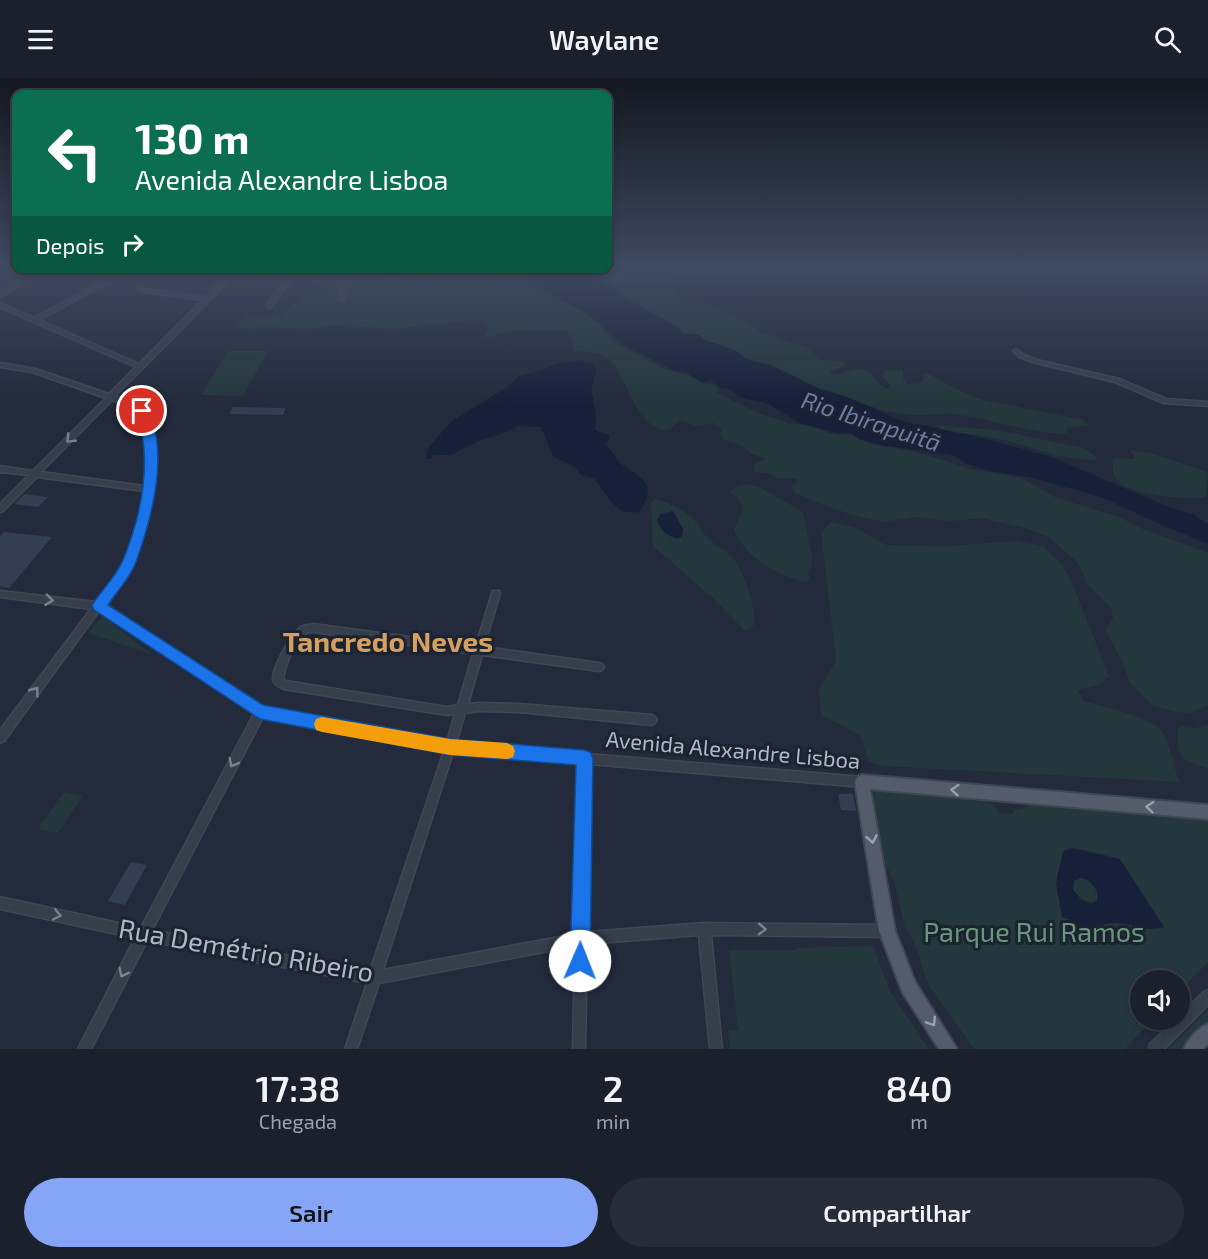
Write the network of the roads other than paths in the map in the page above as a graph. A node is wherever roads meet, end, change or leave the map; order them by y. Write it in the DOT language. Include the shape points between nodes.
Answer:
graph roads {
  1 [pos="21,314"];
  2 [pos="45,314"];
  3 [pos="191,314"];
  4 [pos="34,320"];
  5 [pos="1016,351"];
  6 [pos="0,365"];
  7 [pos="141,367"];
  8 [pos="111,397"];
  9 [pos="1208,404"];
  10 [pos="0,469"];
  11 [pos="35,474"];
  12 [pos="148,489"];
  13 [pos="0,509"];
  14 [pos="496,593"];
  15 [pos="0,594"];
  16 [pos="99,606"];
  17 [pos="477,651"];
  18 [pos="599,667"];
  19 [pos="460,710"];
  20 [pos="260,712"];
  21 [pos="652,720"];
  22 [pos="0,738"];
  23 [pos="450,747"];
  24 [pos="584,758"];
  25 [pos="862,782"];
  26 [pos="1208,812"];
  27 [pos="0,903"];
  28 [pos="704,929"];
  29 [pos="887,931"];
  30 [pos="143,934"];
  31 [pos="580,939"];
  32 [pos="374,978"];
  33 [pos="1208,996"];
  34 [pos="1208,1032"];
  35 [pos="84,1049"];
  36 [pos="351,1049"];
  37 [pos="579,1049"];
  38 [pos="716,1049"];
  39 [pos="949,1049"];
  40 [pos="1155,1049"];
  41 [pos="1192,1049"];
  1 -- 4 [label="street"];
  2 -- 4 [label="street"];
  3 -- 7 [label="street"];
  4 -- 7 [label="street"];
  5 -- 9 [label="street" via="1039,362 1083,370 1165,400"];
  6 -- 8 [label="street" via="33,370"];
  7 -- 8 [label="street"];
  8 -- 11 [label="street, one-way"];
  8 -- 12 [label="street" via="136,406 144,417 152,452"];
  10 -- 11 [label="street"];
  11 -- 12 [label="street"];
  11 -- 13 [label="street"];
  12 -- 16 [label="street" via="129,564"];
  14 -- 17 [label="street"];
  15 -- 16 [label="street, one-way"];
  16 -- 20 [label="street, Avenida Alexandre Lisboa"];
  22 -- 16 [label="street, one-way"];
  17 -- 18 [label="street"];
  17 -- 19 [label="street"];
  17 -- 19 [label="street" via="313,628 300,632 279,670 278,681 284,685 418,708"];
  19 -- 21 [label="street" via="519,708"];
  19 -- 23 [label="street"];
  20 -- 23 [label="street, Avenida Alexandre Lisboa"];
  20 -- 30 [label="street, one-way"];
  23 -- 24 [label="street, Avenida Alexandre Lisboa"];
  23 -- 32 [label="street"];
  24 -- 25 [label="street, Avenida Alexandre Lisboa"];
  24 -- 31 [label="street"];
  26 -- 25 [label="main road, Avenida Alexandre Lisboa, one-way"];
  25 -- 29 [label="main road, one-way"];
  27 -- 30 [label="street, Rua Demétrio Ribeiro, one-way"];
  28 -- 29 [label="street, Rua Demétrio Ribeiro, one-way"];
  28 -- 31 [label="street, Rua Demétrio Ribeiro"];
  28 -- 38 [label="street"];
  29 -- 39 [label="main road, one-way" via="909,987"];
  30 -- 32 [label="street, Rua Demétrio Ribeiro"];
  30 -- 35 [label="street, one-way"];
  31 -- 32 [label="street, Rua Demétrio Ribeiro"];
  31 -- 37 [label="street"];
  32 -- 36 [label="street"];
  33 -- 40 [label="street"];
  34 -- 41 [label="main road"];
}
